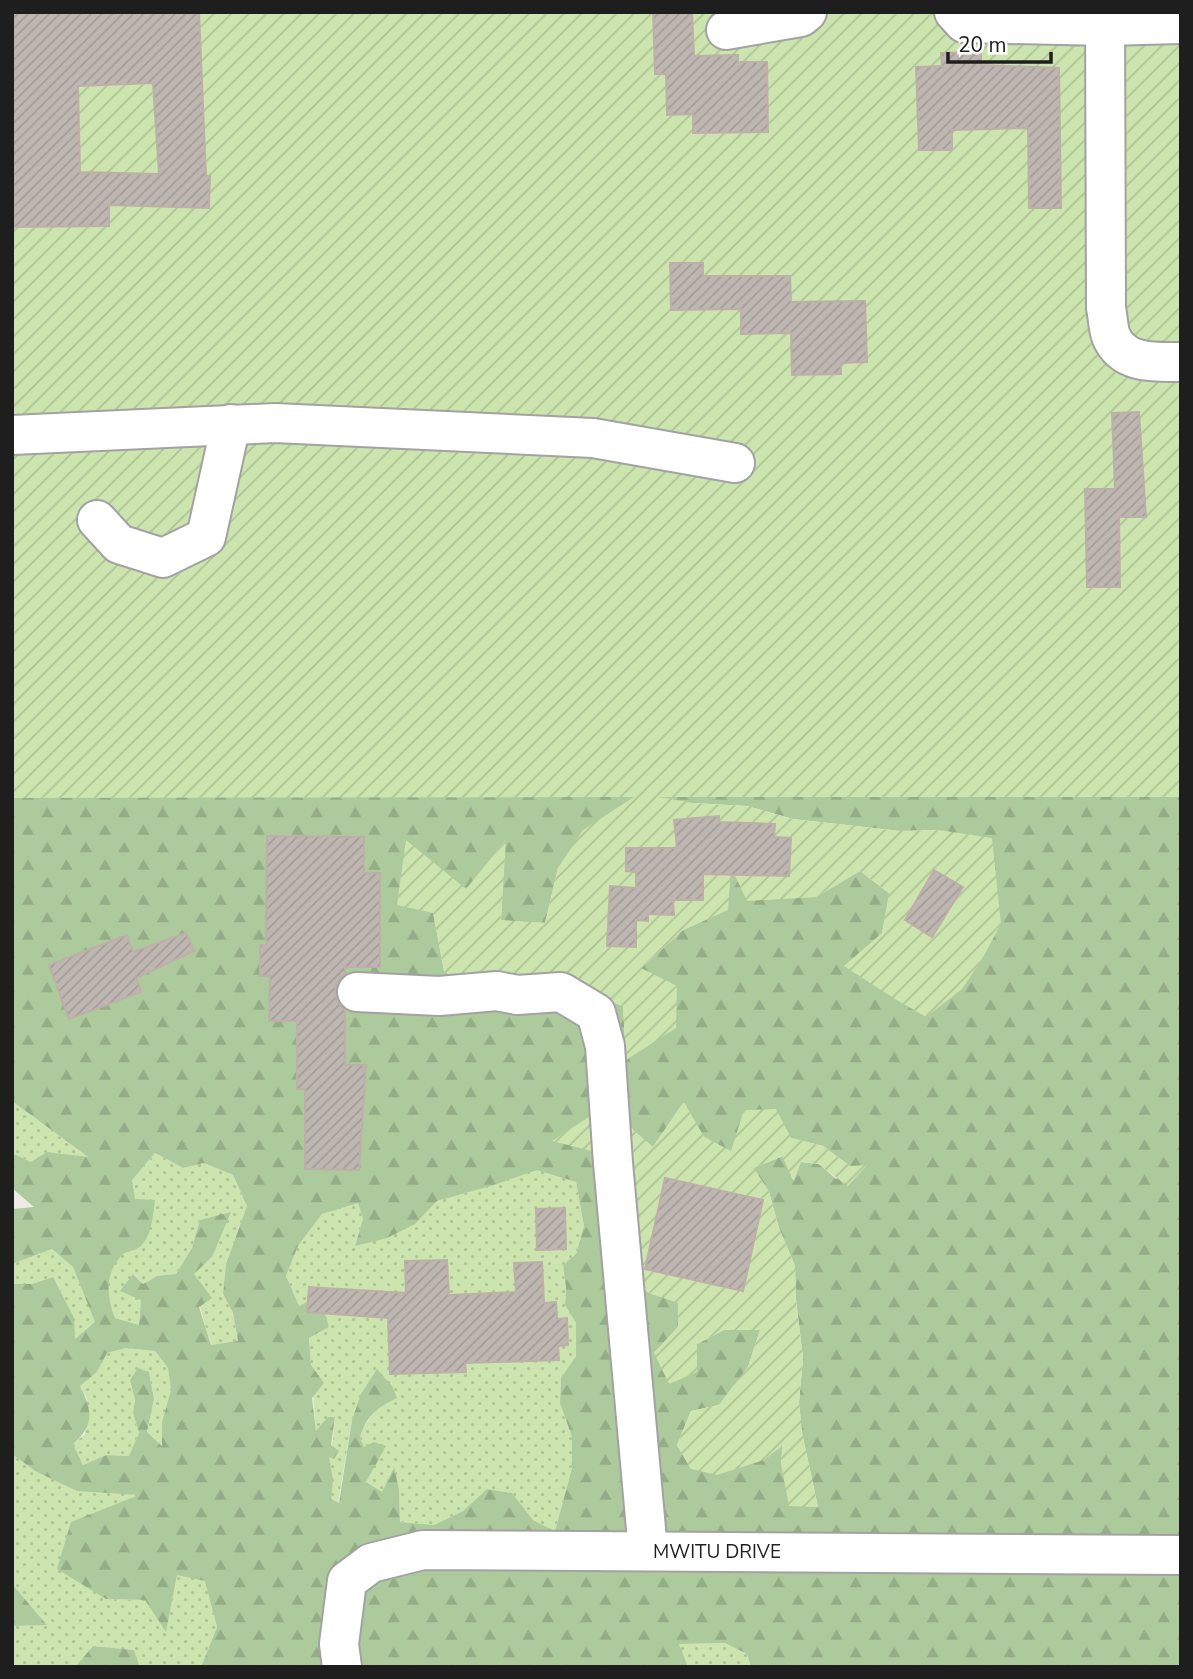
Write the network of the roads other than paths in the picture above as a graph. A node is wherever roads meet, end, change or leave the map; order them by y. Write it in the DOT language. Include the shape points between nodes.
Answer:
graph roads {
  1 [pos="807,12"];
  2 [pos="954,12"];
  3 [pos="1105,19"];
  4 [pos="1181,24"];
  5 [pos="726,30"];
  6 [pos="1181,362"];
  7 [pos="231,425"];
  8 [pos="12,435"];
  9 [pos="735,463"];
  10 [pos="97,520"];
  11 [pos="357,992"];
  12 [pos="649,1551"];
  13 [pos="1181,1555"];
  14 [pos="342,1667"];
  1 -- 5 [label="street" via="801,17"];
  2 -- 3 [label="street" via="964,23"];
  3 -- 4 [label="street"];
  3 -- 6 [label="street" via="1107,309 1112,337 1128,357"];
  7 -- 8 [label="street"];
  7 -- 9 [label="street" via="275,423 593,439"];
  7 -- 10 [label="street" via="206,537 163,558 119,544"];
  11 -- 12 [label="street" via="439,996 561,992 596,1013 605,1046"];
  12 -- 13 [label="street, MWITU DRIVE"];
  12 -- 14 [label="street, MWITU DRIVE" via="423,1550 371,1563 347,1581 339,1644"];
}
